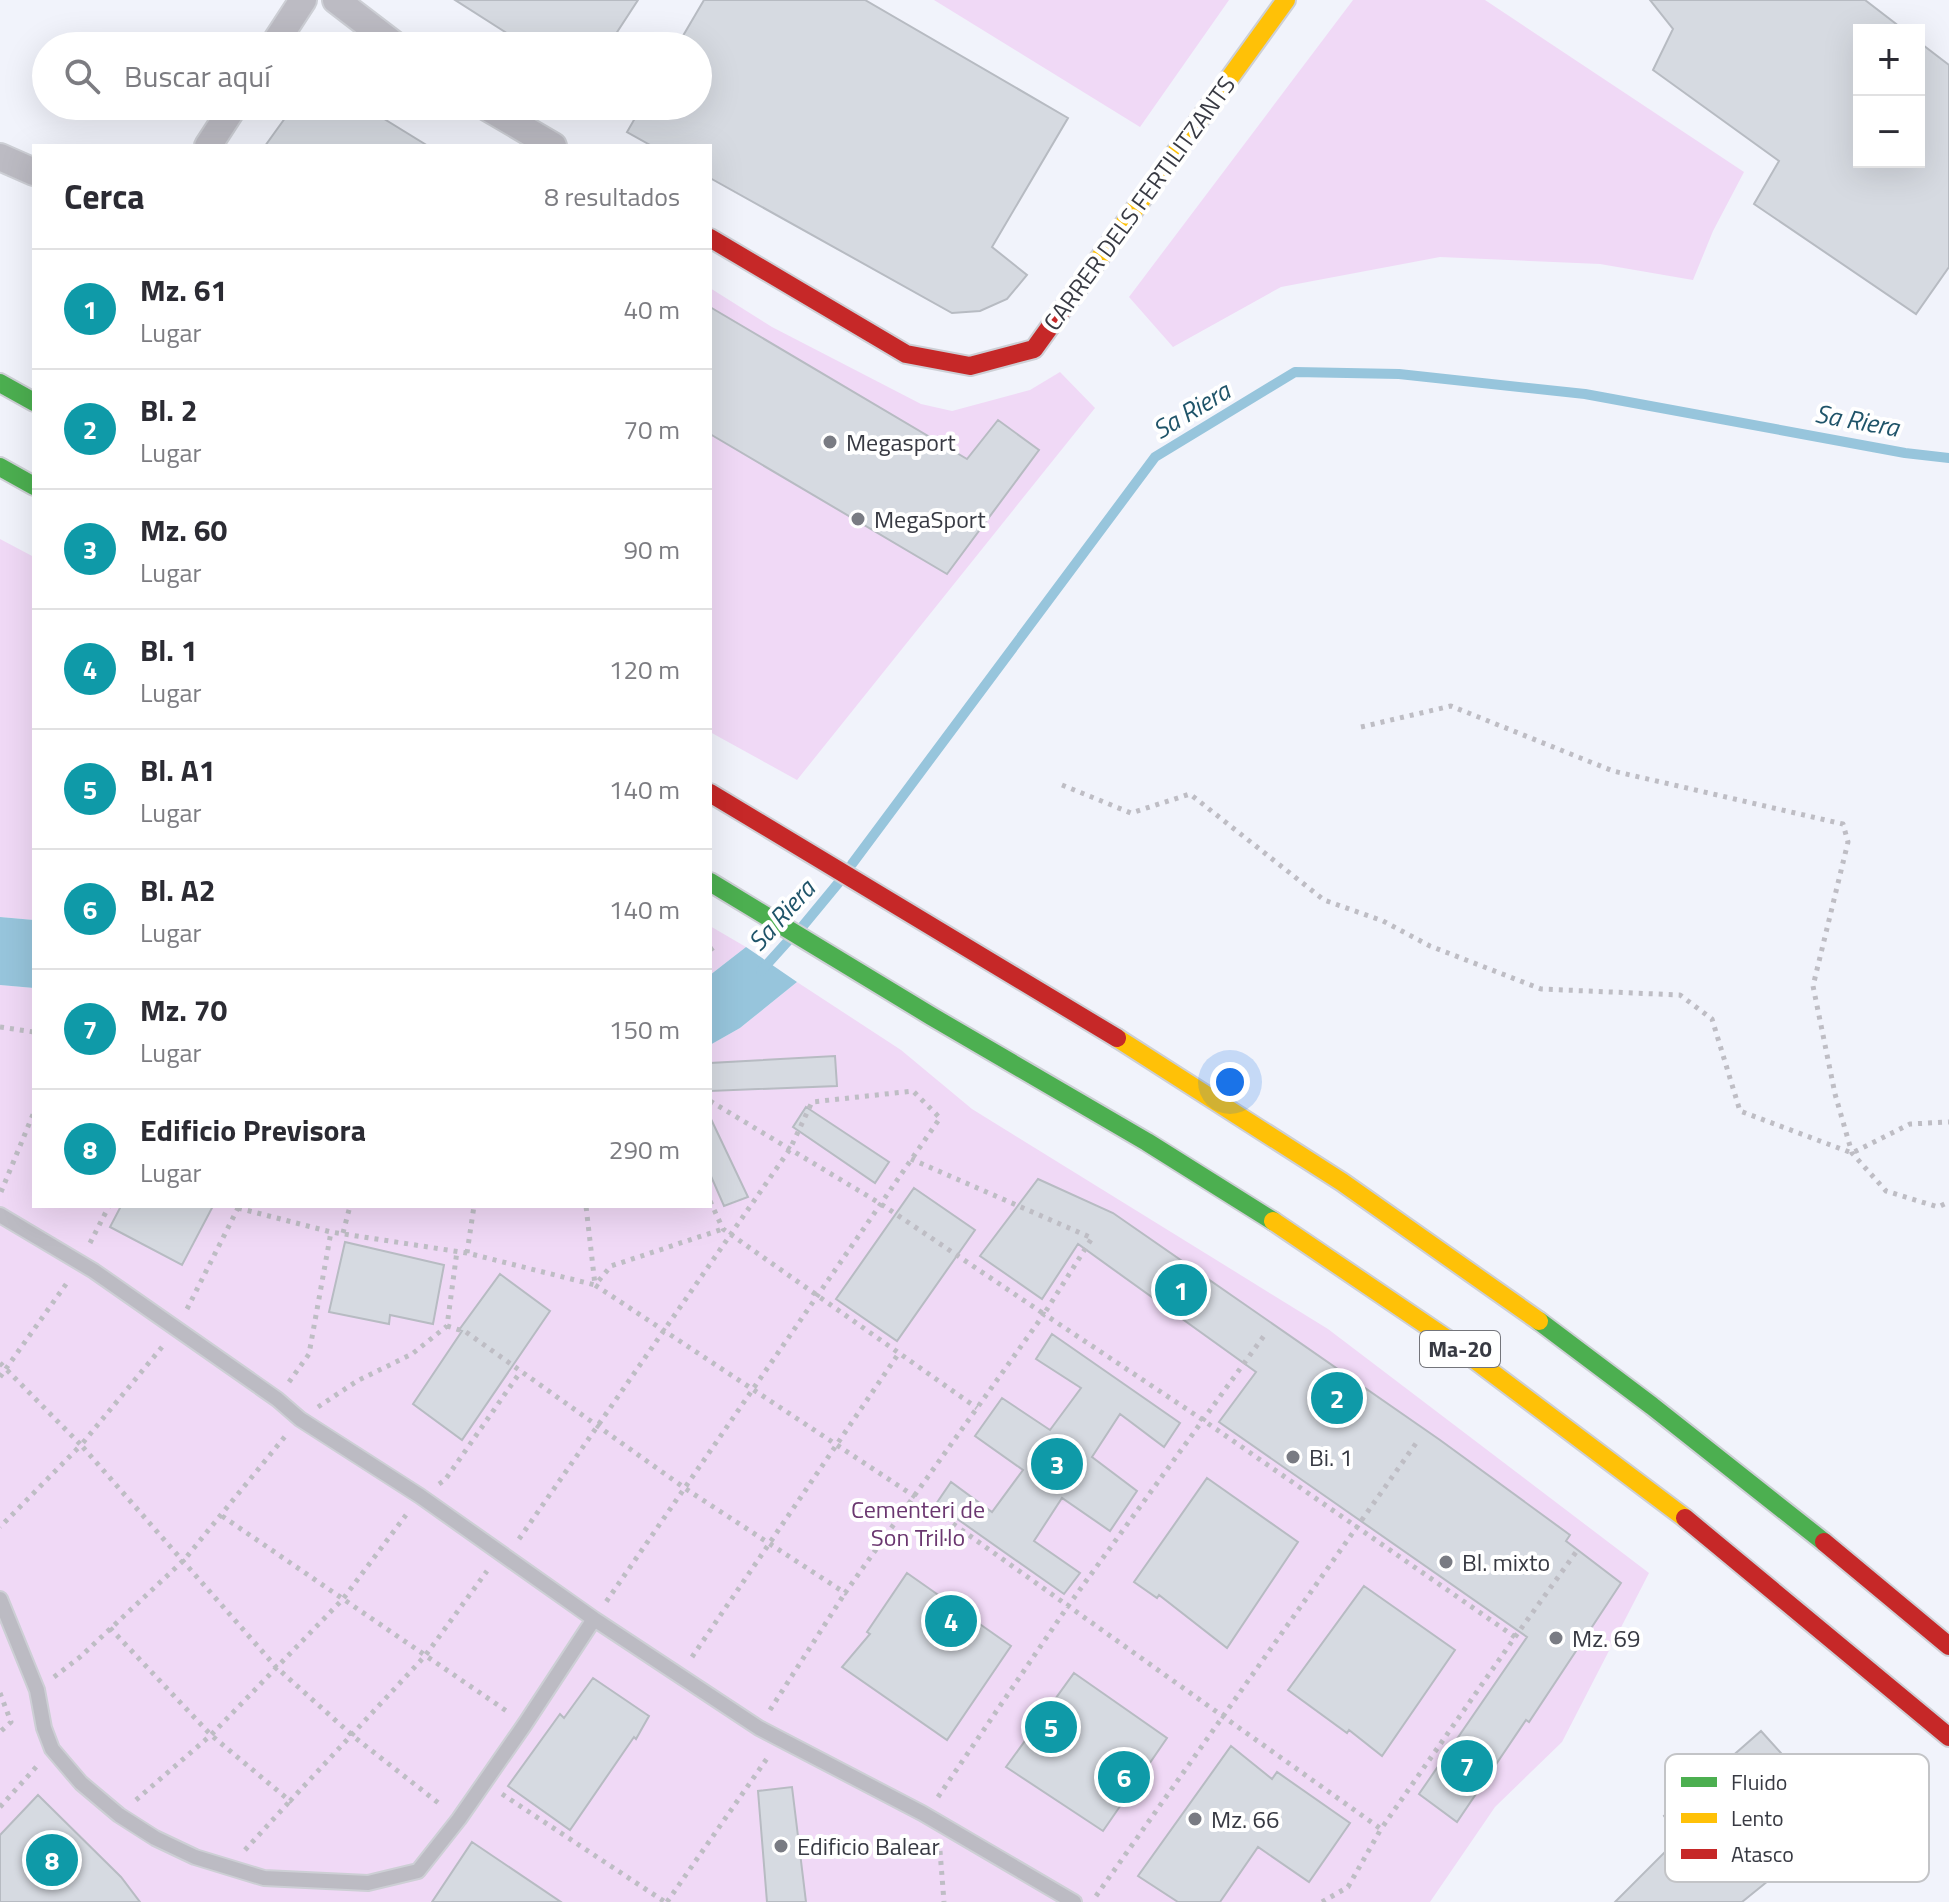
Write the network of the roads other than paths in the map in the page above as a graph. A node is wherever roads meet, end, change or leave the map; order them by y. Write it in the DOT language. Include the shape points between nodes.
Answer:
graph roads {
  1 [pos="303,0"];
  2 [pos="336,0"];
  3 [pos="1286,0"];
  4 [pos="282,32"];
  5 [pos="378,32"];
  6 [pos="225,120"];
  7 [pos="509,120"];
  8 [pos="209,144"];
  9 [pos="550,144"];
  10 [pos="0,157"];
  11 [pos="32,171"];
  12 [pos="712,239"];
  13 [pos="0,383"];
  14 [pos="32,401"];
  15 [pos="0,467"];
  16 [pos="32,485"];
  17 [pos="712,794"];
  18 [pos="712,883"];
  19 [pos="0,1215"];
  20 [pos="0,1599"];
  21 [pos="594,1619"];
  22 [pos="1949,1646"];
  23 [pos="1949,1737"];
  24 [pos="1074,1902"];
  1 -- 4 [label="street"];
  2 -- 5 [label="street"];
  3 -- 12 [label="main road, CARRER DELS FERTILITZANTS" via="1034,349 970,366 906,354"];
  6 -- 8 [label="street"];
  7 -- 9 [label="street"];
  10 -- 11 [label="street"];
  13 -- 14 [label="main road"];
  15 -- 16 [label="main road"];
  17 -- 22 [label="main road, Ma-20" via="1279,1141 1482,1280 1742,1476"];
  18 -- 23 [label="main road, Ma-20" via="1272,1219 1479,1362 1679,1514"];
  19 -- 21 [label="lane" via="80,1263"];
  20 -- 21 [label="lane" via="37,1690 52,1749 119,1815 195,1857 264,1878 368,1883 418,1871"];
  21 -- 24 [label="lane" via="759,1728 938,1822"];
}
